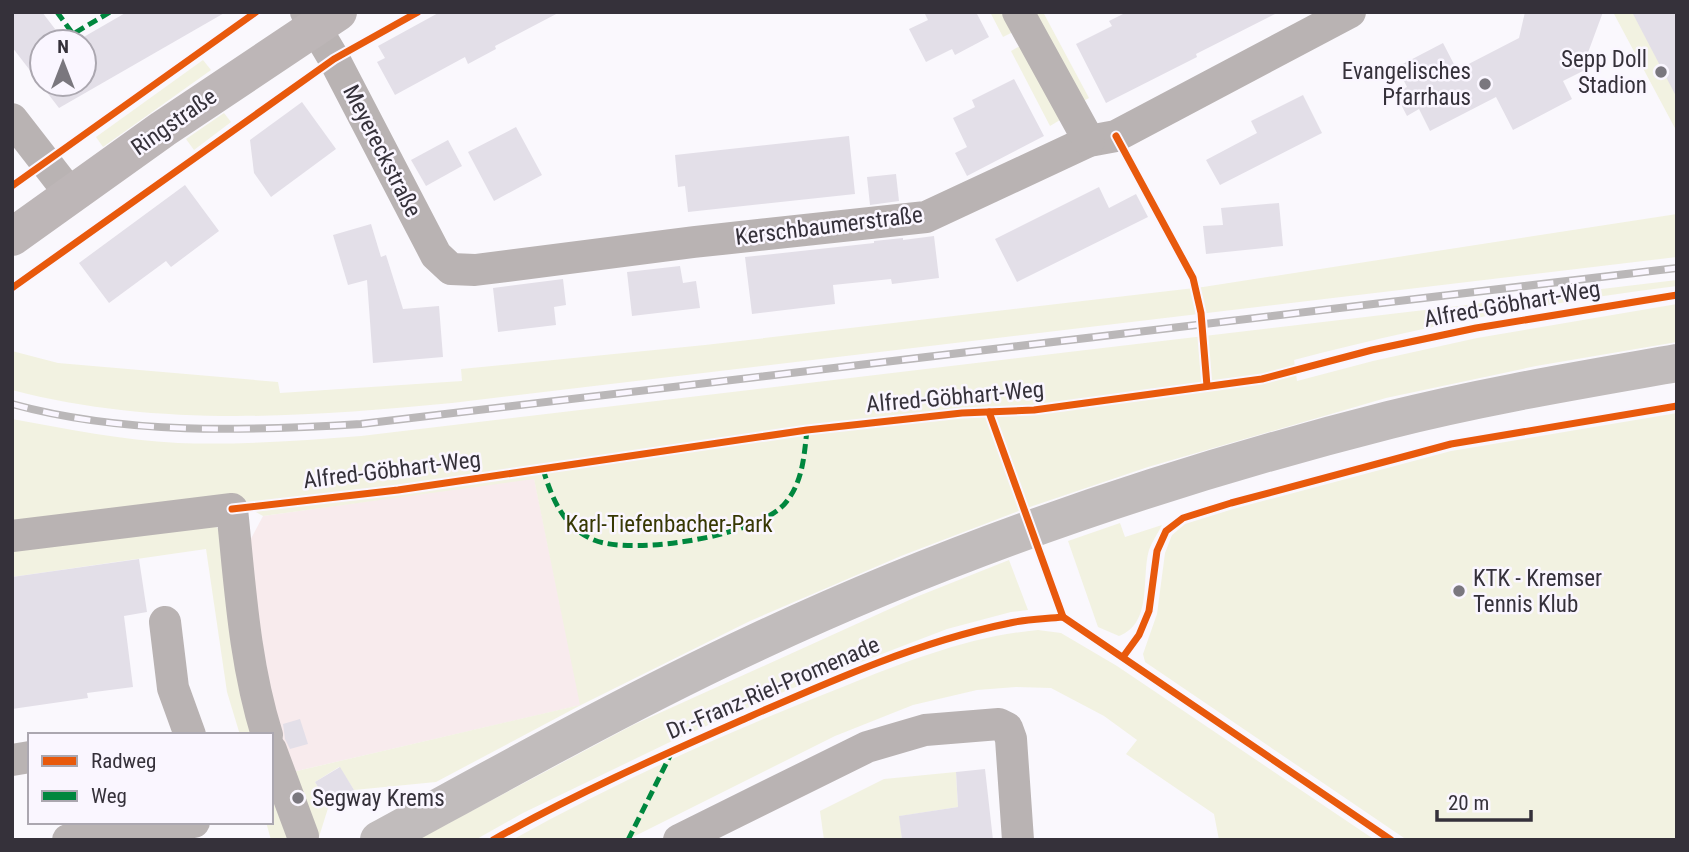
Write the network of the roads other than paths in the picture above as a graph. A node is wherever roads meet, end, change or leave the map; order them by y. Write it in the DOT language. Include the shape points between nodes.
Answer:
graph roads {
  1 [pos="1018,12"];
  2 [pos="1350,12"];
  3 [pos="320,17"];
  4 [pos="12,119"];
  5 [pos="1089,141"];
  6 [pos="71,195"];
  7 [pos="12,237"];
  8 [pos="436,255"];
  9 [pos="1677,363"];
  10 [pos="12,536"];
  11 [pos="165,622"];
  12 [pos="189,733"];
  13 [pos="266,733"];
  14 [pos="273,755"];
  15 [pos="180,824"];
  16 [pos="191,824"];
  17 [pos="303,836"];
  18 [pos="68,840"];
  19 [pos="167,840"];
  20 [pos="379,840"];
  21 [pos="679,840"];
  22 [pos="1018,840"];
  1 -- 5 [label="street"];
  2 -- 5 [label="street, Kerschbaumerstraße" via="1116,136"];
  3 -- 6 [label="main road, Ringstraße"];
  3 -- 8 [label="street, Meyereckstraße" via="334,59"];
  4 -- 6 [label="street"];
  5 -- 8 [label="street, Kerschbaumerstraße" via="926,217 475,270 451,269"];
  6 -- 7 [label="main road, Ringstraße"];
  9 -- 20 [label="highway" via="1390,420 1153,487 1025,531 759,641 625,705"];
  10 -- 13 [label="street" via="232,509 246,645"];
  11 -- 12 [label="street" via="173,688"];
  14 -- 17 [label="street"];
  15 -- 18 [label="street"];
  16 -- 19 [label="street"];
  21 -- 22 [label="street" via="867,747 925,730 999,724 1011,739"];
}
